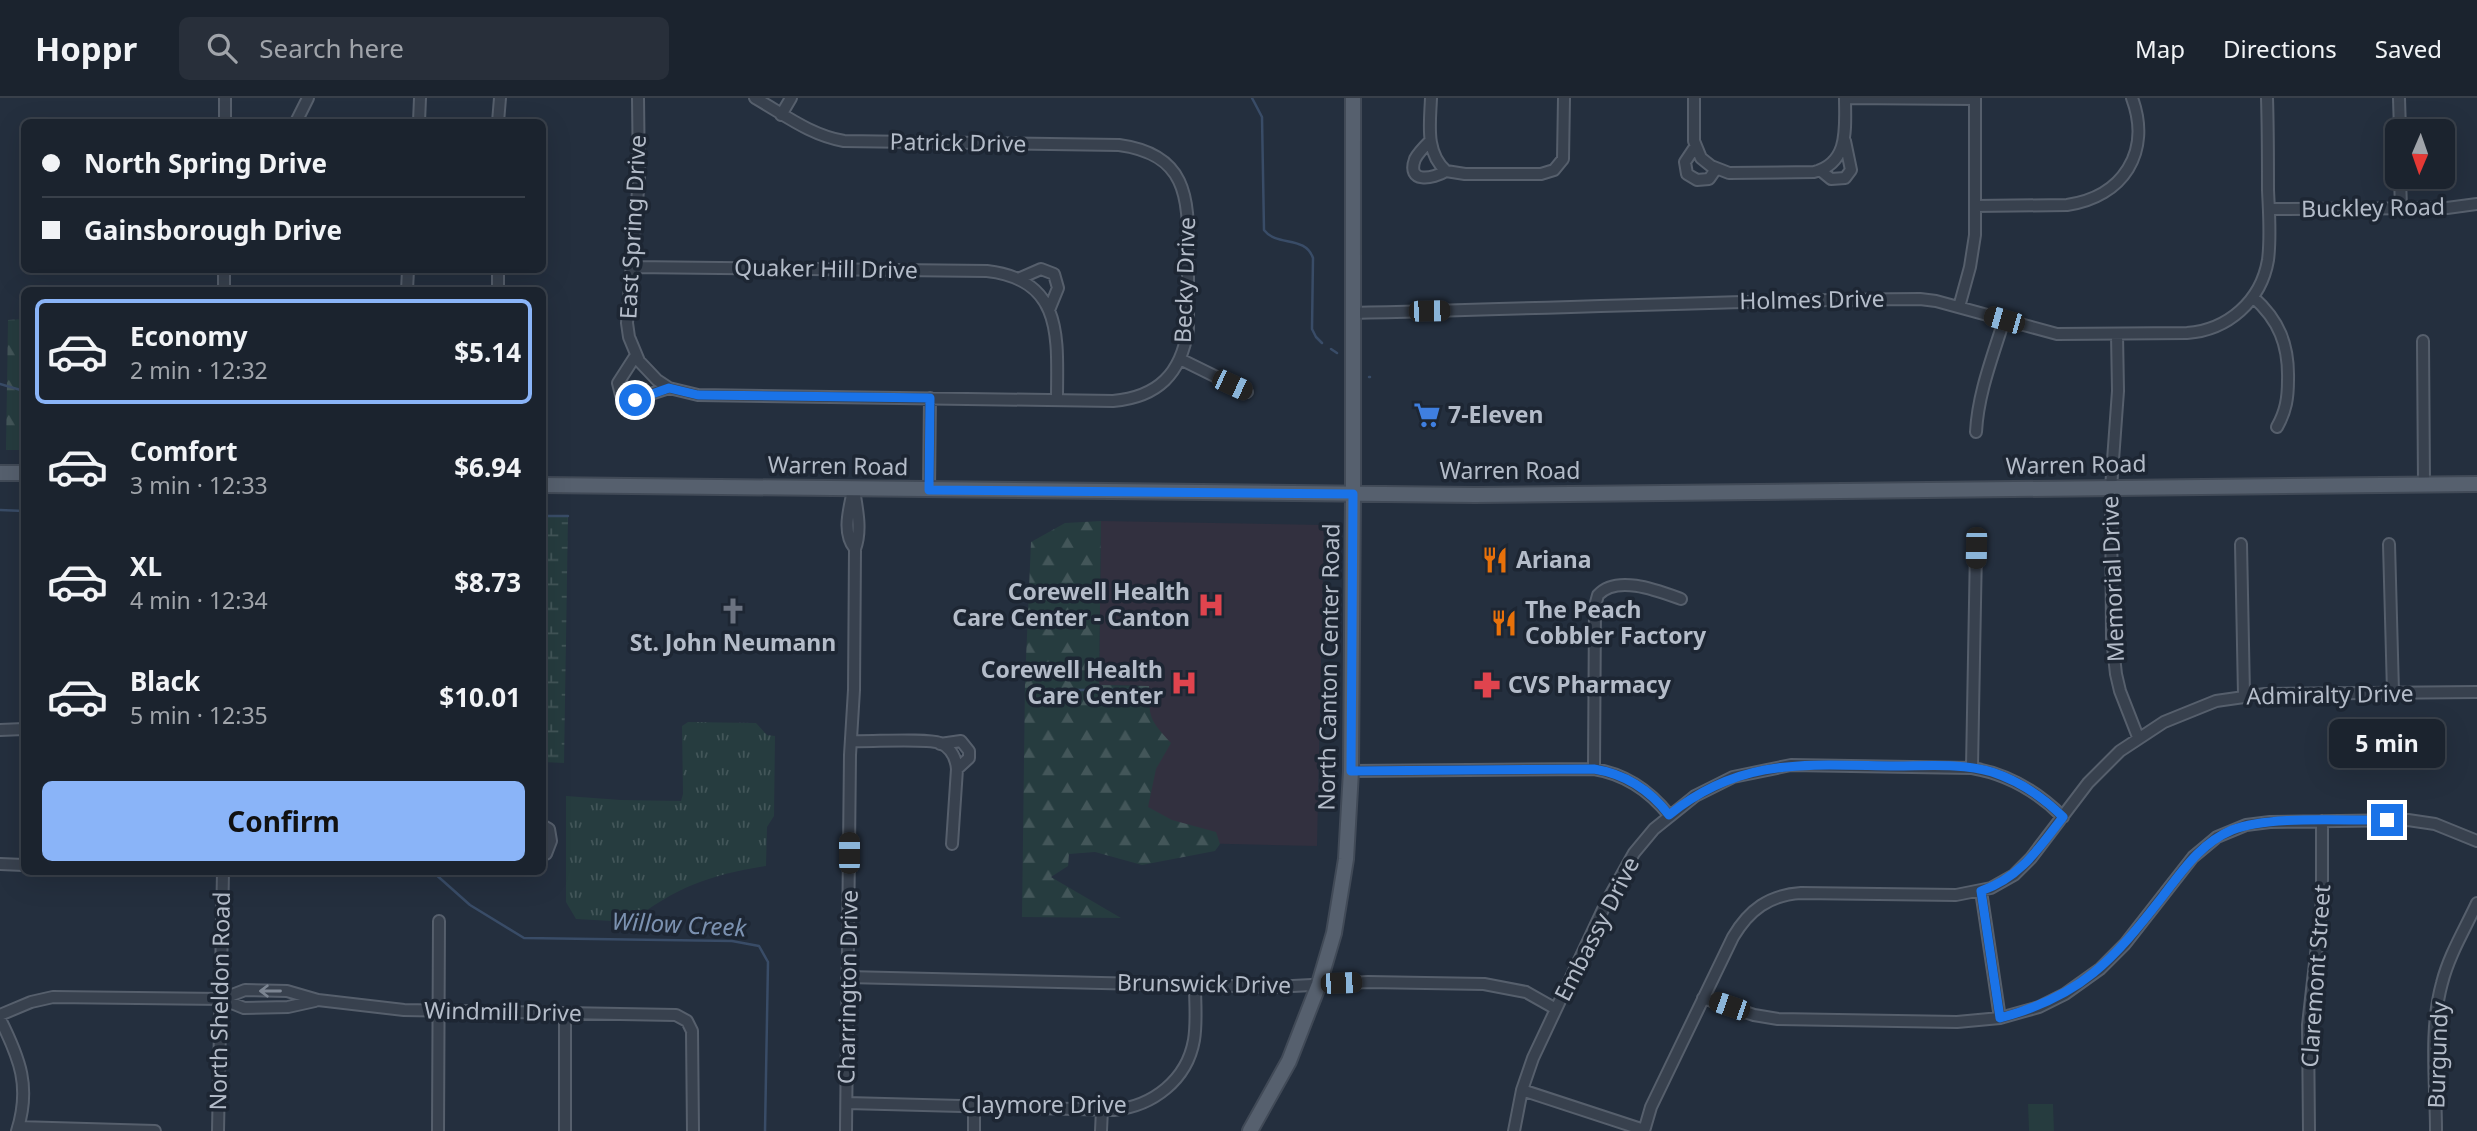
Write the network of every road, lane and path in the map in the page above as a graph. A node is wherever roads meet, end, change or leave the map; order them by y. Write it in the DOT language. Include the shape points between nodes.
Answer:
graph roads {
  1 [pos="225,98"];
  2 [pos="308,98"];
  3 [pos="420,98"];
  4 [pos="500,98"];
  5 [pos="638,98"];
  6 [pos="755,98"];
  7 [pos="792,98"];
  8 [pos="1353,98"];
  9 [pos="1431,98"];
  10 [pos="1564,98"];
  11 [pos="1694,98"];
  12 [pos="1845,98"];
  13 [pos="2132,98"];
  14 [pos="2267,98"];
  15 [pos="2399,98"];
  16 [pos="1975,99"];
  17 [pos="781,115"];
  18 [pos="225,119"];
  19 [pos="298,119"];
  20 [pos="419,119"];
  21 [pos="498,119"];
  22 [pos="2400,119"];
  23 [pos="1430,141"];
  24 [pos="1845,141"];
  25 [pos="1695,147"];
  26 [pos="1166,164"];
  27 [pos="1716,169"];
  28 [pos="1820,170"];
  29 [pos="1446,171"];
  30 [pos="2400,189"];
  31 [pos="2477,204"];
  32 [pos="1975,206"];
  33 [pos="2401,208"];
  34 [pos="2269,209"];
  35 [pos="632,267"];
  36 [pos="1018,279"];
  37 [pos="2253,297"];
  38 [pos="1959,307"];
  39 [pos="1049,310"];
  40 [pos="1353,313"];
  41 [pos="2004,320"];
  42 [pos="2118,334"];
  43 [pos="2423,341"];
  44 [pos="636,355"];
  45 [pos="1180,359"];
  46 [pos="669,388"];
  47 [pos="1247,392"];
  48 [pos="930,398"];
  49 [pos="1057,400"];
  50 [pos="2277,427"];
  51 [pos="1976,432"];
  52 [pos="0,473"];
  53 [pos="21,474"];
  54 [pos="2424,484"];
  55 [pos="2477,484"];
  56 [pos="546,485"];
  57 [pos="2111,488"];
  58 [pos="854,489"];
  59 [pos="929,490"];
  60 [pos="1353,494"];
  61 [pos="2241,544"];
  62 [pos="2389,544"];
  63 [pos="1976,548"];
  64 [pos="1681,599"];
  65 [pos="2393,692"];
  66 [pos="2477,692"];
  67 [pos="2244,695"];
  68 [pos="21,729"];
  69 [pos="0,730"];
  70 [pos="2138,737"];
  71 [pos="851,741"];
  72 [pos="940,744"];
  73 [pos="1972,768"];
  74 [pos="957,769"];
  75 [pos="1594,769"];
  76 [pos="1351,771"];
  77 [pos="1669,815"];
  78 [pos="2063,817"];
  79 [pos="2322,821"];
  80 [pos="546,827"];
  81 [pos="2477,841"];
  82 [pos="952,844"];
  83 [pos="546,852"];
  84 [pos="0,864"];
  85 [pos="21,865"];
  86 [pos="223,875"];
  87 [pos="1981,891"];
  88 [pos="2477,903"];
  89 [pos="439,922"];
  90 [pos="847,977"];
  91 [pos="1319,984"];
  92 [pos="1195,985"];
  93 [pos="1703,998"];
  94 [pos="222,999"];
  95 [pos="318,1000"];
  96 [pos="1556,1009"];
  97 [pos="438,1012"];
  98 [pos="565,1013"];
  99 [pos="0,1017"];
  100 [pos="2000,1018"];
  101 [pos="1522,1090"];
  102 [pos="847,1103"];
  103 [pos="974,1106"];
  104 [pos="1102,1110"];
  105 [pos="18,1129"];
  106 [pos="1254,1130"];
  107 [pos="1644,1130"];
  108 [pos="155,1131"];
  109 [pos="218,1131"];
  110 [pos="438,1131"];
  111 [pos="565,1131"];
  112 [pos="693,1131"];
  113 [pos="846,1131"];
  114 [pos="974,1131"];
  115 [pos="1101,1131"];
  116 [pos="1514,1131"];
  117 [pos="2309,1131"];
  118 [pos="2436,1131"];
  1 -- 18 [label="street"];
  2 -- 19 [label="street"];
  3 -- 20 [label="street"];
  4 -- 21 [label="street"];
  5 -- 35 [label="street, East Spring Drive" via="639,178"];
  6 -- 17 [label="street, Patrick Drive"];
  7 -- 17 [label="street"];
  8 -- 40 [label="main road, North Canton Center Road"];
  9 -- 23 [label="street"];
  10 -- 29 [label="street" via="1563,151 1554,170 1541,174"];
  11 -- 25 [label="street"];
  12 -- 16 [label="street"];
  12 -- 24 [label="street"];
  13 -- 32 [label="street" via="2139,125 2137,148 2128,169 2108,190 2067,205"];
  14 -- 34 [label="street"];
  15 -- 22 [label="street"];
  16 -- 32 [label="street"];
  17 -- 26 [label="street, Patrick Drive" via="816,134 844,141 1119,145 1153,154"];
  23 -- 29 [label="street" via="1433,155"];
  23 -- 29 [label="street" via="1417,155 1415,172 1428,179"];
  24 -- 28 [label="street" via="1834,162"];
  24 -- 28 [label="street" via="1851,170 1845,178 1831,178"];
  25 -- 27 [label="street"];
  25 -- 27 [label="street" via="1685,162 1687,174 1697,180 1709,179"];
  26 -- 45 [label="street, Becky Drive" via="1181,186 1188,214 1188,330"];
  27 -- 28 [label="street" via="1729,173"];
  30 -- 33 [label="street"];
  31 -- 33 [label="street, Buckley Road"];
  32 -- 38 [label="street" via="1973,254"];
  33 -- 34 [label="street, Buckley Road"];
  34 -- 37 [label="street" via="2268,260"];
  35 -- 36 [label="street, Quaker Hill Drive" via="987,271"];
  35 -- 44 [label="street, East Spring Drive" via="627,323"];
  36 -- 39 [label="street, Quaker Hill Drive" via="1035,291"];
  36 -- 39 [label="street, Quaker Hill Drive" via="1041,269 1054,274 1058,288"];
  37 -- 42 [label="street, Holmes Drive" via="2232,319 2206,330"];
  37 -- 50 [label="street" via="2271,315 2286,346 2286,413"];
  38 -- 40 [label="street, Holmes Drive" via="1920,299 1805,300"];
  38 -- 41 [label="street, Holmes Drive"];
  39 -- 49 [label="street, Quaker Hill Drive" via="1057,335"];
  40 -- 60 [label="main road, North Canton Center Road"];
  41 -- 42 [label="street, Holmes Drive" via="2057,334"];
  41 -- 51 [label="street" via="1982,390"];
  42 -- 57 [label="street, Memorial Drive"];
  43 -- 54 [label="street"];
  44 -- 46 [label="street, East Spring Drive" via="648,373"];
  44 -- 46 [label="street" via="618,383 621,395 635,400"];
  45 -- 47 [label="street"];
  45 -- 49 [label="street" via="1163,383 1137,397"];
  46 -- 48 [label="street" via="698,395"];
  48 -- 49 [label="street"];
  48 -- 59 [label="street"];
  52 -- 53 [label="main road"];
  54 -- 55 [label="main road, Warren Road"];
  54 -- 57 [label="main road, Warren Road"];
  56 -- 58 [label="main road, Warren Road"];
  57 -- 60 [label="main road, Warren Road"];
  57 -- 70 [label="street, Memorial Drive" via="2113,656 2120,691"];
  58 -- 59 [label="main road, Warren Road"];
  58 -- 71 [label="street, Charrington Drive" via="858,540"];
  59 -- 60 [label="main road, Warren Road"];
  60 -- 76 [label="main road, North Canton Center Road"];
  61 -- 67 [label="street"];
  62 -- 65 [label="street"];
  63 -- 73 [label="street"];
  64 -- 75 [label="street" via="1646,587 1612,586 1598,594"];
  65 -- 66 [label="street, Admiralty Drive"];
  65 -- 67 [label="street, Admiralty Drive"];
  67 -- 70 [label="street, Admiralty Drive" via="2192,709"];
  68 -- 69 [label="street"];
  70 -- 78 [label="street, Admiralty Drive" via="2102,768"];
  71 -- 72 [label="street"];
  71 -- 90 [label="street, Charrington Drive"];
  72 -- 74 [label="street" via="953,755"];
  72 -- 74 [label="street" via="955,740 967,746 969,758"];
  73 -- 77 [label="street, Embassy Drive" via="1775,767 1720,783"];
  73 -- 78 [label="street, Embassy Drive" via="2020,784"];
  74 -- 82 [label="street"];
  75 -- 76 [label="street"];
  75 -- 77 [label="street" via="1636,784"];
  76 -- 91 [label="main road, North Canton Center Road" via="1343,884"];
  77 -- 96 [label="street, Embassy Drive" via="1641,844 1623,872"];
  78 -- 87 [label="street, Admiralty Drive" via="2022,868"];
  79 -- 81 [label="street" via="2425,821"];
  79 -- 100 [label="street" via="2256,823 2217,838 2193,858 2100,969 2052,1001"];
  79 -- 117 [label="street, Claremont Street" via="2322,901 2308,1025"];
  80 -- 83 [label="street" via="551,841"];
  84 -- 85 [label="street"];
  86 -- 94 [label="street, North Sheldon Road"];
  87 -- 93 [label="street, Admiralty Drive" via="1776,897 1742,923"];
  87 -- 100 [label="street"];
  88 -- 118 [label="street, Burgundy" via="2449,962 2438,999"];
  89 -- 97 [label="street"];
  90 -- 92 [label="street, Brunswick Drive"];
  90 -- 102 [label="street, Charrington Drive"];
  91 -- 92 [label="street, Brunswick Drive"];
  91 -- 96 [label="street, Brunswick Drive" via="1492,984 1526,992"];
  91 -- 106 [label="main road, North Canton Center Road" via="1289,1061"];
  92 -- 104 [label="street, Claymore Drive" via="1193,1044 1178,1077 1146,1102"];
  93 -- 100 [label="street" via="1778,1020 1957,1023"];
  93 -- 107 [label="street, Admiralty Drive"];
  94 -- 95 [label="street, Windmill Drive" via="244,1008 288,1007"];
  95 -- 94 [label="street, Windmill Drive, one-way" via="287,991 245,990"];
  94 -- 99 [label="street, Windmill Drive" via="53,998 31,1002"];
  94 -- 109 [label="street, North Sheldon Road"];
  95 -- 97 [label="street, Windmill Drive"];
  96 -- 101 [label="street, Embassy Drive"];
  97 -- 98 [label="street, Windmill Drive"];
  97 -- 110 [label="street"];
  98 -- 111 [label="street"];
  98 -- 112 [label="street, Windmill Drive" via="671,1014 687,1021 692,1031"];
  99 -- 105 [label="street" via="22,1075"];
  101 -- 107 [label="street"];
  101 -- 116 [label="street, Embassy Drive"];
  102 -- 103 [label="street, Claymore Drive"];
  102 -- 113 [label="street, Charrington Drive"];
  103 -- 104 [label="street, Claymore Drive"];
  103 -- 114 [label="street"];
  104 -- 115 [label="street"];
  105 -- 108 [label="street"];
}
